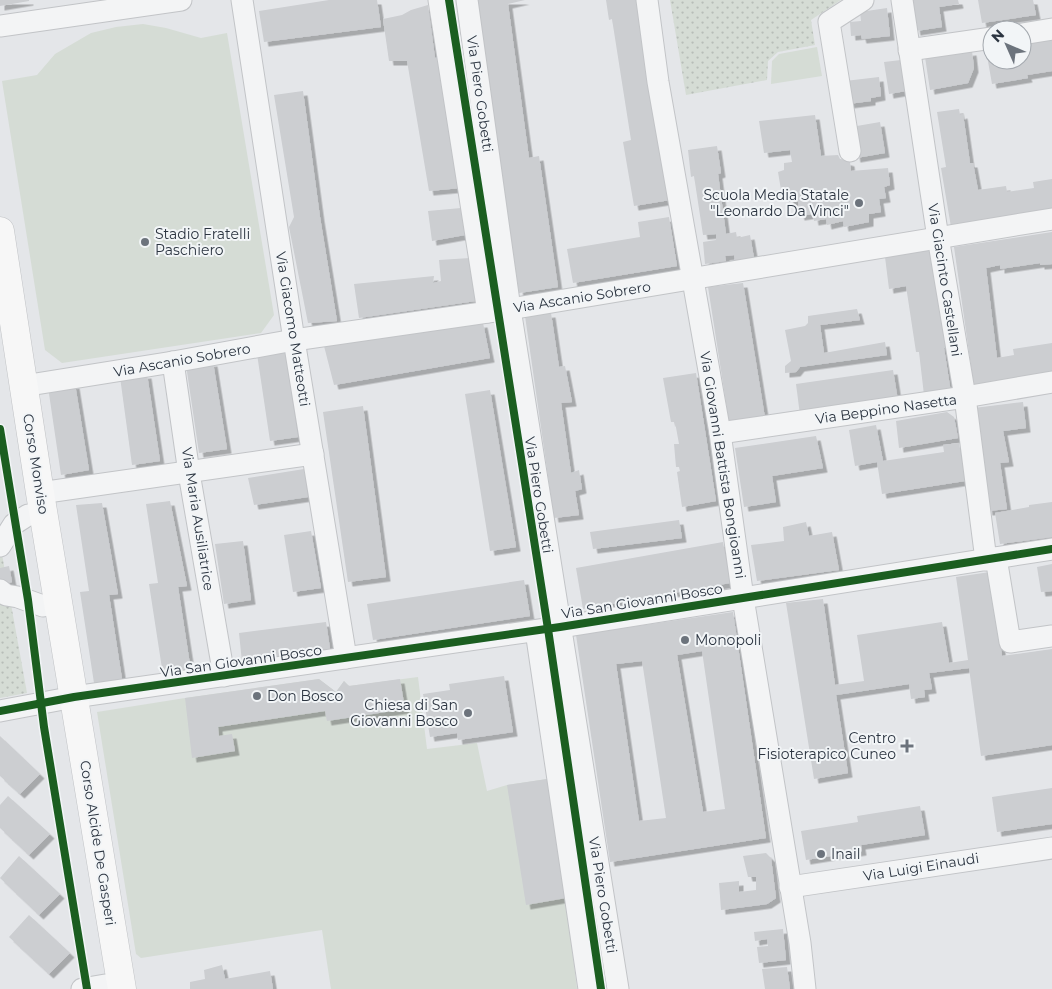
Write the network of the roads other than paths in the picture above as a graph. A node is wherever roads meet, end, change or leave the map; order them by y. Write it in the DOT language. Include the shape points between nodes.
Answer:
graph roads {
  1 [pos="181,0"];
  2 [pos="242,0"];
  3 [pos="439,0"];
  4 [pos="467,0"];
  5 [pos="647,0"];
  6 [pos="863,0"];
  7 [pos="902,0"];
  8 [pos="0,26"];
  9 [pos="1052,29"];
  10 [pos="1032,32"];
  11 [pos="982,39"];
  12 [pos="909,50"];
  13 [pos="850,151"];
  14 [pos="1052,219"];
  15 [pos="0,232"];
  16 [pos="938,238"];
  17 [pos="692,279"];
  18 [pos="510,308"];
  19 [pos="488,312"];
  20 [pos="0,324"];
  21 [pos="294,340"];
  22 [pos="165,363"];
  23 [pos="1052,382"];
  24 [pos="24,386"];
  25 [pos="965,397"];
  26 [pos="720,433"];
  27 [pos="313,454"];
  28 [pos="183,473"];
  29 [pos="34,504"];
  30 [pos="0,546"];
  31 [pos="1052,549"];
  32 [pos="991,559"];
  33 [pos="0,590"];
  34 [pos="743,598"];
  35 [pos="43,606"];
  36 [pos="560,627"];
  37 [pos="536,631"];
  38 [pos="1052,636"];
  39 [pos="346,658"];
  40 [pos="218,677"];
  41 [pos="65,699"];
  42 [pos="0,711"];
  43 [pos="1052,848"];
  44 [pos="790,887"];
  45 [pos="103,988"];
  46 [pos="589,989"];
  47 [pos="618,989"];
  48 [pos="805,989"];
  1 -- 8 [label="street"];
  2 -- 21 [label="street, Via Giacomo Matteotti"];
  3 -- 19 [label="street, Via Piero Gobetti"];
  4 -- 18 [label="street, Via Piero Gobetti"];
  5 -- 17 [label="street, Via Giovanni Battista Bongioanni"];
  6 -- 13 [label="street" via="829,22"];
  7 -- 12 [label="street, Via Giacinto Castellani"];
  9 -- 10 [label="street"];
  11 -- 12 [label="street"];
  12 -- 16 [label="street, Via Giacinto Castellani"];
  14 -- 16 [label="street, Via Ascanio Sobrero"];
  15 -- 24 [label="main road, Corso Monviso"];
  16 -- 17 [label="street, Via Ascanio Sobrero"];
  16 -- 25 [label="street, Via Giacinto Castellani"];
  17 -- 18 [label="street, Via Ascanio Sobrero"];
  17 -- 26 [label="street, Via Giovanni Battista Bongioanni"];
  18 -- 19 [label="street, Via Ascanio Sobrero"];
  18 -- 36 [label="street, Via Piero Gobetti"];
  19 -- 21 [label="street, Via Ascanio Sobrero"];
  20 -- 29 [label="main road, Corso Monviso"];
  21 -- 22 [label="street, Via Ascanio Sobrero"];
  21 -- 27 [label="street, Via Giacomo Matteotti"];
  22 -- 24 [label="street, Via Ascanio Sobrero"];
  22 -- 28 [label="street, Via Maria Ausiliatrice"];
  23 -- 25 [label="street, Via Beppino Nasetta"];
  24 -- 29 [label="main road, Corso Monviso"];
  25 -- 26 [label="street, Via Beppino Nasetta"];
  25 -- 32 [label="street, Via Giacinto Castellani"];
  26 -- 34 [label="street, Via Giovanni Battista Bongioanni"];
  27 -- 28 [label="street"];
  27 -- 39 [label="street, Via Giacomo Matteotti"];
  28 -- 29 [label="street"];
  28 -- 40 [label="street, Via Maria Ausiliatrice"];
  29 -- 30 [label="street" via="14,524"];
  29 -- 35 [label="main road, Corso Monviso"];
  29 -- 41 [label="main road, Corso Monviso"];
  31 -- 32 [label="street, Via San Giovanni Bosco"];
  32 -- 34 [label="street, Via San Giovanni Bosco"];
  32 -- 38 [label="street, Via Giacinto Castellani" via="1010,642"];
  33 -- 35 [label="street" via="6,595"];
  34 -- 36 [label="street, Via San Giovanni Bosco"];
  34 -- 44 [label="street, Via Giovanni Battista Bongioanni"];
  35 -- 41 [label="main road, Corso Monviso"];
  36 -- 37 [label="street, Via San Giovanni Bosco"];
  36 -- 47 [label="street, Via Piero Gobetti"];
  37 -- 39 [label="street, Via San Giovanni Bosco"];
  37 -- 46 [label="street, Via Piero Gobetti"];
  39 -- 40 [label="street, Via San Giovanni Bosco"];
  40 -- 41 [label="street, Via San Giovanni Bosco"];
  41 -- 42 [label="street, Via San Giovanni Bosco"];
  41 -- 45 [label="main road, Corso Alcide De Gasperi"];
  43 -- 44 [label="street, Via Luigi Einaudi"];
  44 -- 48 [label="street, Via Giovanni Battista Bongioanni"];
}
